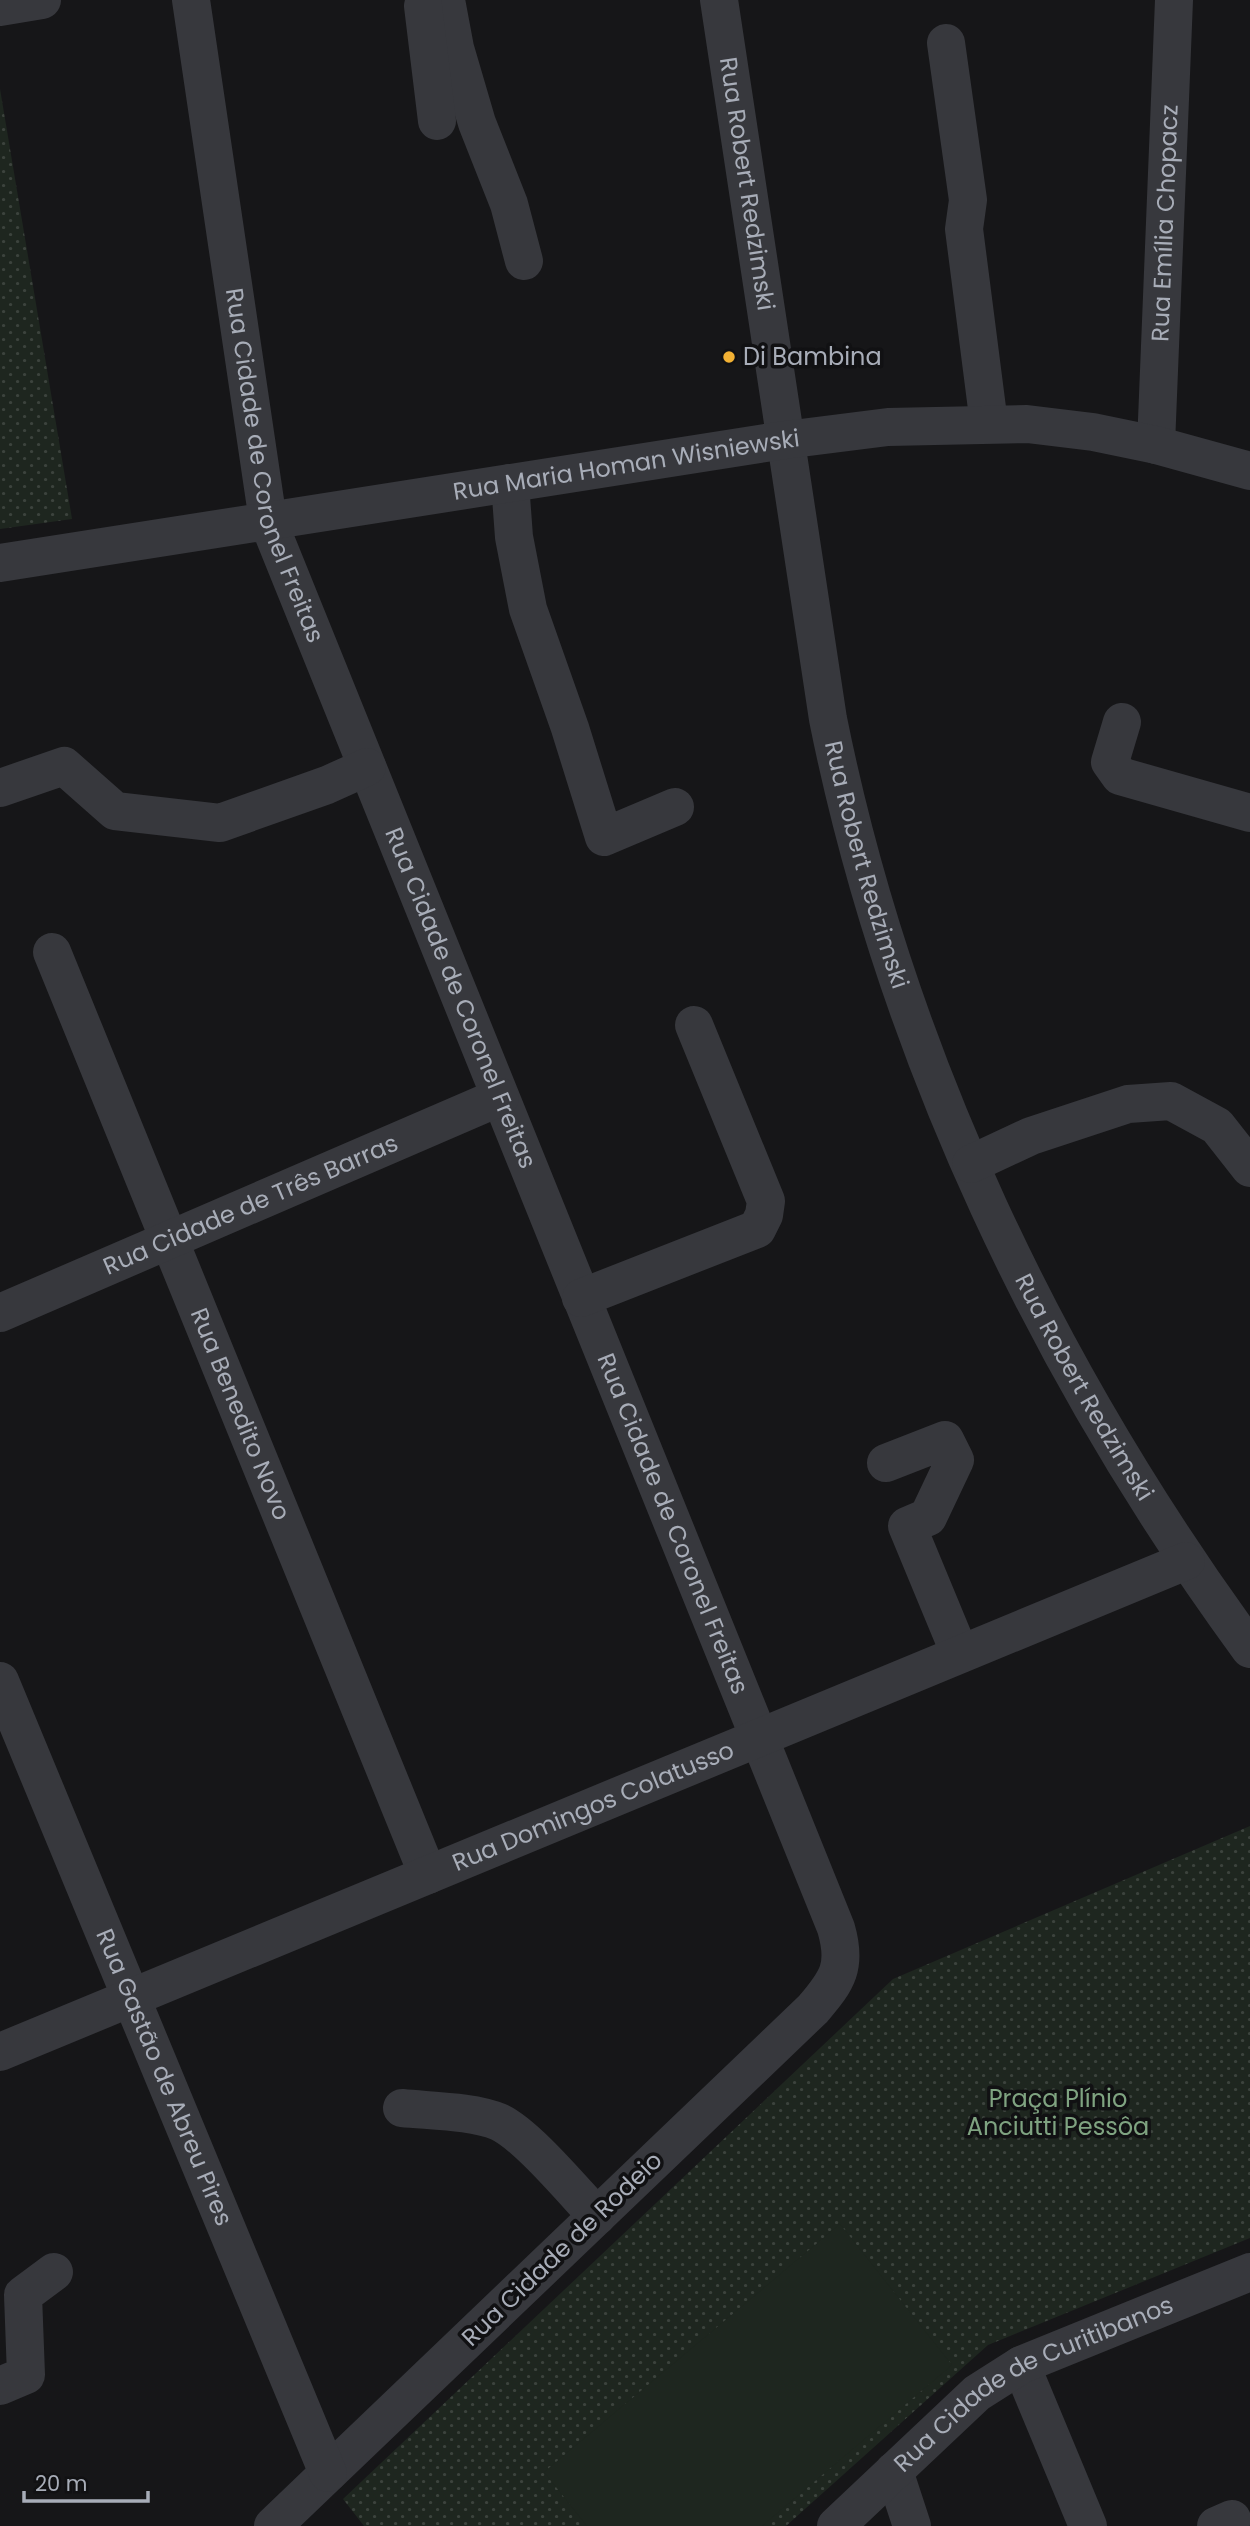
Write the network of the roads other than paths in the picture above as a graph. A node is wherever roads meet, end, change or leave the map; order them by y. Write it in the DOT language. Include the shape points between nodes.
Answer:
graph roads {
  1 [pos="42,0"];
  2 [pos="191,0"];
  3 [pos="422,0"];
  4 [pos="446,0"];
  5 [pos="719,0"];
  6 [pos="1174,0"];
  7 [pos="0,7"];
  8 [pos="946,43"];
  9 [pos="437,121"];
  10 [pos="524,261"];
  11 [pos="989,424"];
  12 [pos="785,440"];
  13 [pos="1156,445"];
  14 [pos="1250,471"];
  15 [pos="509,483"];
  16 [pos="268,521"];
  17 [pos="0,563"];
  18 [pos="1122,722"];
  19 [pos="367,767"];
  20 [pos="0,788"];
  21 [pos="675,807"];
  22 [pos="1250,813"];
  23 [pos="51,952"];
  24 [pos="694,1025"];
  25 [pos="500,1097"];
  26 [pos="971,1164"];
  27 [pos="1250,1168"];
  28 [pos="169,1240"];
  29 [pos="581,1298"];
  30 [pos="0,1313"];
  31 [pos="886,1463"];
  32 [pos="1186,1561"];
  33 [pos="1250,1649"];
  34 [pos="960,1654"];
  35 [pos="0,1681"];
  36 [pos="759,1738"];
  37 [pos="14,1756"];
  38 [pos="428,1875"];
  39 [pos="841,1965"];
  40 [pos="131,1998"];
  41 [pos="0,2052"];
  42 [pos="402,2108"];
  43 [pos="597,2216"];
  44 [pos="54,2272"];
  45 [pos="1250,2272"];
  46 [pos="1021,2365"];
  47 [pos="0,2386"];
  48 [pos="894,2471"];
  49 [pos="328,2473"];
  50 [pos="273,2526"];
  51 [pos="836,2526"];
  52 [pos="912,2526"];
  53 [pos="1088,2526"];
  1 -- 7 [label="street"];
  2 -- 16 [label="street, Rua Cidade de Coronel Freitas"];
  3 -- 9 [label="street"];
  4 -- 10 [label="street" via="454,48 509,204"];
  5 -- 12 [label="street, Rua Robert Redzimski"];
  6 -- 13 [label="street, Rua Emília Chopacz"];
  8 -- 11 [label="street" via="968,200 964,229"];
  11 -- 12 [label="street, Rua Maria Homan Wisniewski" via="888,427"];
  11 -- 13 [label="street, Rua Maria Homan Wisniewski" via="1093,432"];
  12 -- 15 [label="street, Rua Maria Homan Wisniewski"];
  12 -- 26 [label="street, Rua Robert Redzimski" via="844,794 894,962"];
  13 -- 14 [label="street, Rua Maria Homan Wisniewski"];
  15 -- 16 [label="street, Rua Maria Homan Wisniewski"];
  15 -- 21 [label="street" via="528,609 604,836"];
  16 -- 17 [label="street, Rua Maria Homan Wisniewski"];
  16 -- 19 [label="street, Rua Cidade de Coronel Freitas"];
  18 -- 22 [label="street" via="1110,762 1120,776"];
  19 -- 20 [label="street" via="219,823 115,811 64,766"];
  19 -- 25 [label="street, Rua Cidade de Coronel Freitas"];
  23 -- 28 [label="street, Rua Benedito Novo"];
  24 -- 29 [label="street" via="766,1201 764,1215 757,1229"];
  25 -- 28 [label="street, Rua Cidade de Três Barras"];
  25 -- 29 [label="street, Rua Cidade de Coronel Freitas"];
  26 -- 27 [label="street" via="1031,1136 1128,1104 1171,1101 1217,1126"];
  26 -- 32 [label="street, Rua Robert Redzimski" via="1021,1278 1072,1373"];
  28 -- 30 [label="street, Rua Cidade de Três Barras"];
  28 -- 38 [label="street, Rua Benedito Novo"];
  29 -- 36 [label="street, Rua Cidade de Coronel Freitas"];
  31 -- 34 [label="street" via="946,1440 955,1460 928,1517 907,1526"];
  32 -- 33 [label="street, Rua Robert Redzimski"];
  32 -- 34 [label="street, Rua Domingos Colatusso"];
  34 -- 36 [label="street, Rua Domingos Colatusso"];
  35 -- 37 [label="street, Rua Gastão de Abreu Pires"];
  36 -- 38 [label="street, Rua Domingos Colatusso"];
  36 -- 39 [label="street, Rua Cidade de Coronel Freitas" via="836,1928"];
  37 -- 40 [label="street, Rua Gastão de Abreu Pires"];
  38 -- 40 [label="street, Rua Domingos Colatusso"];
  39 -- 43 [label="street, Rua Cidade de Rodeio" via="833,1986 813,2009"];
  40 -- 41 [label="street, Rua Domingos Colatusso"];
  40 -- 49 [label="street, Rua Gastão de Abreu Pires"];
  42 -- 43 [label="street" via="499,2123 525,2141"];
  43 -- 49 [label="street, Rua Cidade de Rodeio"];
  44 -- 47 [label="street" via="23,2295 26,2375"];
  45 -- 46 [label="street, Rua Cidade de Curitibanos"];
  46 -- 48 [label="street, Rua Cidade de Curitibanos" via="977,2393"];
  46 -- 53 [label="street"];
  48 -- 51 [label="street, Rua Cidade de Curitibanos"];
  48 -- 52 [label="street"];
  49 -- 50 [label="street, Rua Cidade de Rodeio"];
}
